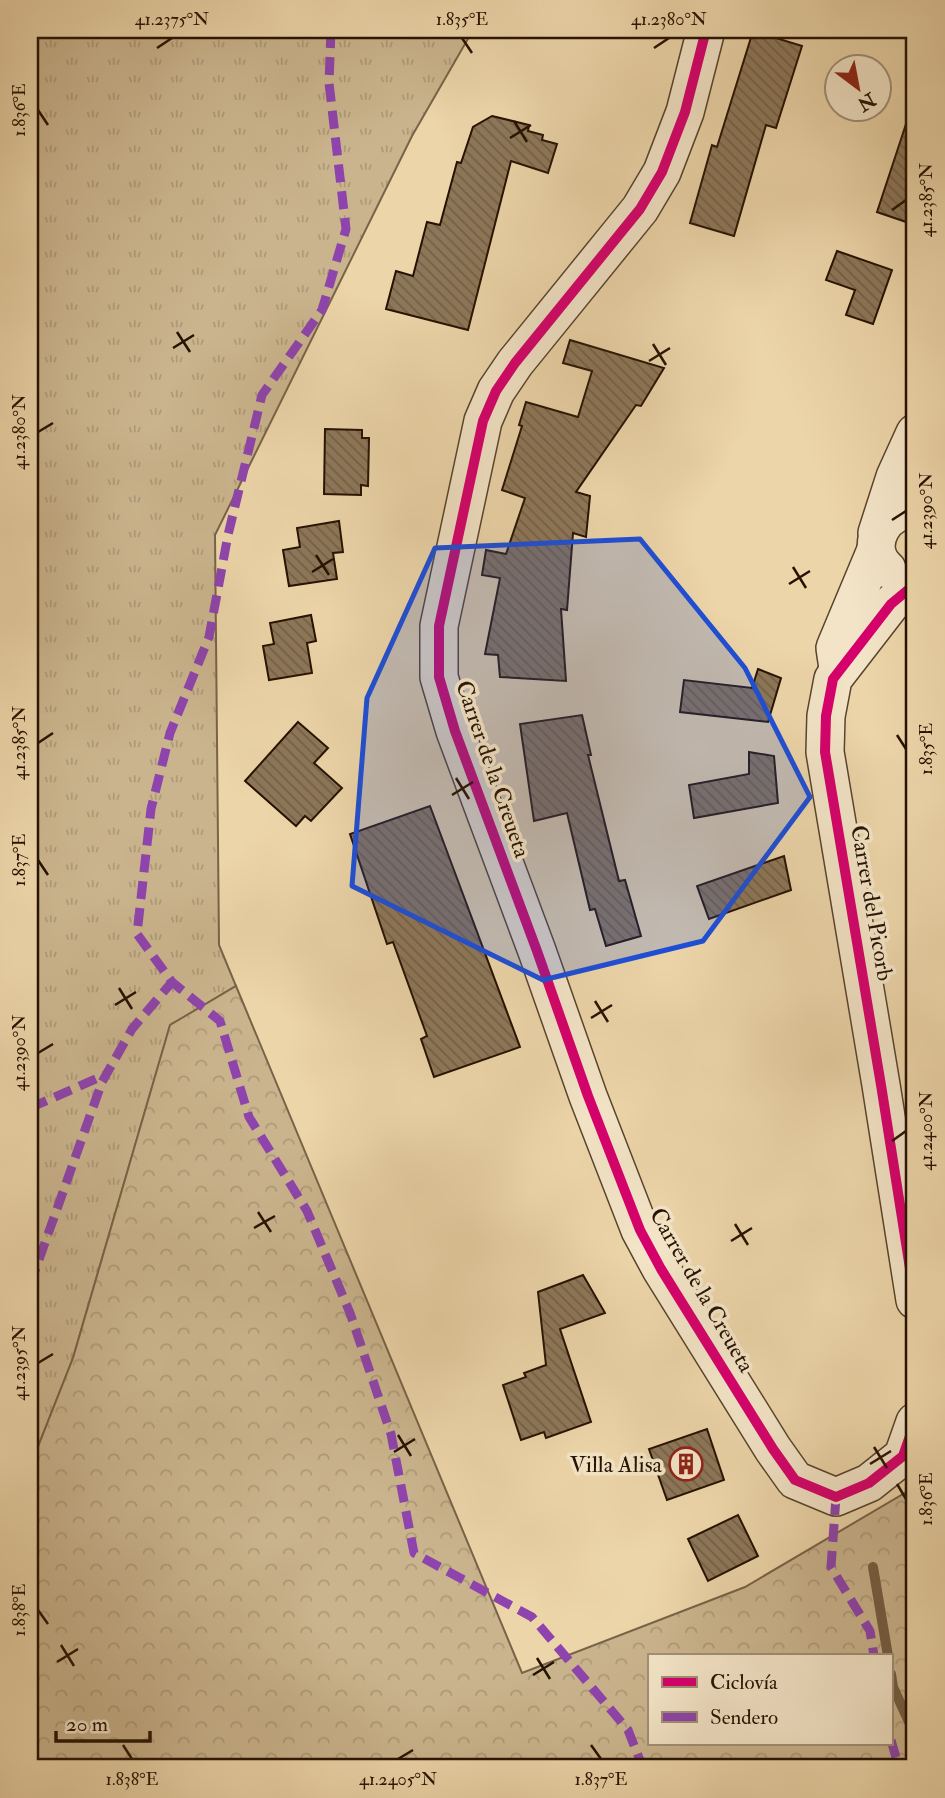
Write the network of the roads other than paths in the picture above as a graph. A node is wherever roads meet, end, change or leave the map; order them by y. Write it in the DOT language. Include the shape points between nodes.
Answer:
graph roads {
  1 [pos="706,30"];
  2 [pos="915,433"];
  3 [pos="915,513"];
  4 [pos="876,541"];
  5 [pos="915,578"];
  6 [pos="915,584"];
  7 [pos="839,672"];
  8 [pos="915,1300"];
  9 [pos="915,1422"];
  1 -- 9 [label="street, Carrer de la Creueta" via="685,112 662,172 640,209 515,363 483,421 439,626 439,677 482,806 640,1230 773,1449 795,1479 836,1497 869,1483 903,1457"];
  2 -- 4 [label="street, Carrer del Picorb" via="895,477"];
  3 -- 4 [label="street, Carrer del Picorb" via="890,516"];
  4 -- 5 [label="street" via="883,566 897,576"];
  4 -- 7 [label="street, Carrer del Picorb" via="835,648"];
  6 -- 7 [label="street, Carrer del Picorb" via="891,604"];
  7 -- 8 [label="street, Carrer del Picorb" via="833,679 826,716 825,752"];
}
